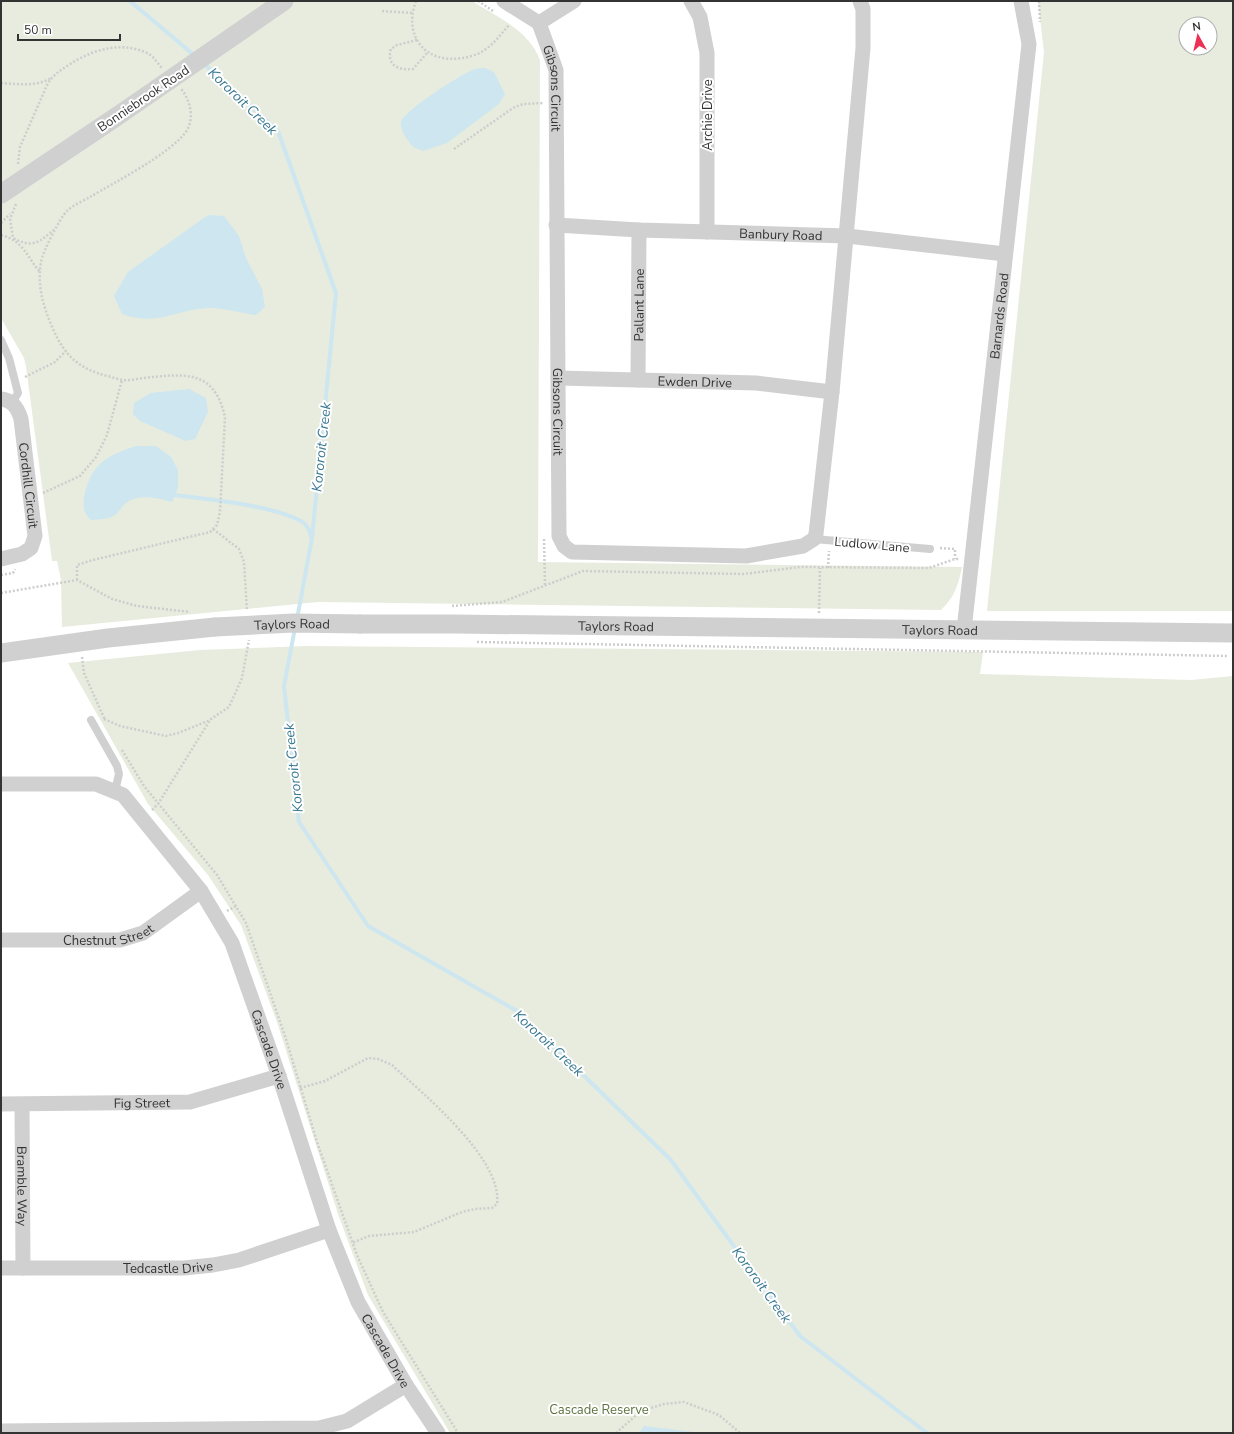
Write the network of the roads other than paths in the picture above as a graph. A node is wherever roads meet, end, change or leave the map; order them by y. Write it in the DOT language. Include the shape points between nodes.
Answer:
graph roads {
  1 [pos="284,1"];
  2 [pos="574,1"];
  3 [pos="691,1"];
  4 [pos="860,1"];
  5 [pos="1021,1"];
  6 [pos="501,7"];
  7 [pos="539,23"];
  8 [pos="9,198"];
  9 [pos="556,226"];
  10 [pos="639,230"];
  11 [pos="707,232"];
  12 [pos="847,236"];
  13 [pos="1005,254"];
  14 [pos="1,340"];
  15 [pos="558,378"];
  16 [pos="638,380"];
  17 [pos="832,392"];
  18 [pos="7,401"];
  19 [pos="814,539"];
  20 [pos="930,549"];
  21 [pos="1,559"];
  22 [pos="964,630"];
  23 [pos="1233,633"];
  24 [pos="1,653"];
  25 [pos="91,720"];
  26 [pos="1,784"];
  27 [pos="115,791"];
  28 [pos="201,890"];
  29 [pos="1,940"];
  30 [pos="279,1076"];
  31 [pos="1,1104"];
  32 [pos="22,1105"];
  33 [pos="329,1230"];
  34 [pos="1,1268"];
  35 [pos="23,1268"];
  36 [pos="406,1385"];
  37 [pos="1,1431"];
  38 [pos="438,1433"];
  1 -- 8 [label="street, Bonniebrook Road, bridge" via="116,117"];
  2 -- 7 [label="street"];
  3 -- 11 [label="street, Archie Drive" via="700,17 707,53"];
  4 -- 12 [label="street" via="863,48"];
  5 -- 13 [label="street, Barnards Road" via="1029,44"];
  6 -- 7 [label="street"];
  7 -- 9 [label="street, Gibsons Circuit" via="556,70"];
  9 -- 10 [label="street, Banbury Road"];
  9 -- 15 [label="street, Gibsons Circuit"];
  10 -- 11 [label="street, Banbury Road"];
  10 -- 16 [label="street, Pallant Lane"];
  11 -- 12 [label="street, Banbury Road"];
  12 -- 13 [label="street, Banbury Road"];
  12 -- 17 [label="street"];
  13 -- 22 [label="street, Barnards Road"];
  14 -- 18 [label="lane" via="9,358 18,393"];
  15 -- 16 [label="street, Ewden Drive"];
  15 -- 19 [label="street, Gibsons Circuit" via="559,536 564,546 572,552 746,556 803,546"];
  16 -- 17 [label="street, Ewden Drive" via="756,384"];
  17 -- 19 [label="street"];
  18 -- 21 [label="street, Cordhill Circuit" via="18,409 21,420 35,536 31,548 22,554"];
  19 -- 20 [label="lane, Ludlow Lane"];
  22 -- 23 [label="street, Taylors Road"];
  22 -- 24 [label="street, Taylors Road, bridge" via="293,623 215,627"];
  25 -- 27 [label="lane" via="117,766 119,774"];
  26 -- 27 [label="street, Cascade Drive" via="96,784"];
  27 -- 28 [label="street, Cascade Drive" via="123,795"];
  28 -- 29 [label="street, Chestnut Street" via="143,933 120,940"];
  28 -- 30 [label="street, Cascade Drive" via="232,943"];
  30 -- 32 [label="street, Fig Street" via="190,1102"];
  30 -- 33 [label="street, Cascade Drive"];
  31 -- 32 [label="street, Fig Street"];
  32 -- 35 [label="street, Bramble Way"];
  33 -- 35 [label="street, Tedcastle Drive" via="213,1266"];
  33 -- 36 [label="street, Cascade Drive" via="358,1302"];
  34 -- 35 [label="street, Tedcastle Drive"];
  36 -- 37 [label="street" via="346,1421 319,1428"];
  36 -- 38 [label="street, Cascade Drive"];
}
